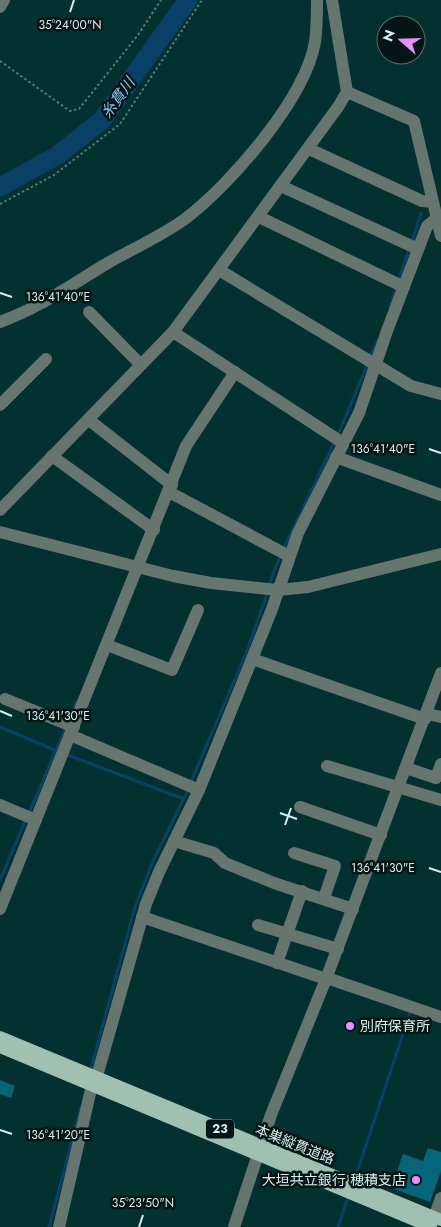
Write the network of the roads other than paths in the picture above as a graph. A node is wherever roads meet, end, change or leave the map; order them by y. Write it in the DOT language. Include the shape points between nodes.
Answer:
graph roads {
  1 [pos="4,0"];
  2 [pos="317,0"];
  3 [pos="332,0"];
  4 [pos="0,7"];
  5 [pos="347,92"];
  6 [pos="309,149"];
  7 [pos="281,186"];
  8 [pos="432,202"];
  9 [pos="258,217"];
  10 [pos="436,219"];
  11 [pos="441,236"];
  12 [pos="418,249"];
  13 [pos="219,270"];
  14 [pos="404,287"];
  15 [pos="89,312"];
  16 [pos="0,322"];
  17 [pos="173,332"];
  18 [pos="46,359"];
  19 [pos="376,364"];
  20 [pos="141,365"];
  21 [pos="235,372"];
  22 [pos="441,394"];
  23 [pos="0,405"];
  24 [pos="89,420"];
  25 [pos="343,442"];
  26 [pos="52,456"];
  27 [pos="336,457"];
  28 [pos="170,489"];
  29 [pos="441,494"];
  30 [pos="0,510"];
  31 [pos="154,530"];
  32 [pos="0,532"];
  33 [pos="441,554"];
  34 [pos="290,556"];
  35 [pos="138,567"];
  36 [pos="278,590"];
  37 [pos="198,610"];
  38 [pos="107,645"];
  39 [pos="252,659"];
  40 [pos="441,674"];
  41 [pos="6,699"];
  42 [pos="426,717"];
  43 [pos="441,717"];
  44 [pos="72,731"];
  45 [pos="441,764"];
  46 [pos="327,766"];
  47 [pos="406,768"];
  48 [pos="399,789"];
  49 [pos="199,790"];
  50 [pos="441,800"];
  51 [pos="0,806"];
  52 [pos="300,808"];
  53 [pos="36,820"];
  54 [pos="381,835"];
  55 [pos="174,841"];
  56 [pos="294,853"];
  57 [pos="302,891"];
  58 [pos="324,898"];
  59 [pos="353,908"];
  60 [pos="0,909"];
  61 [pos="142,918"];
  62 [pos="258,925"];
  63 [pos="287,934"];
  64 [pos="338,949"];
  65 [pos="276,963"];
  66 [pos="326,978"];
  67 [pos="441,1016"];
  68 [pos="0,1037"];
  69 [pos="0,1047"];
  70 [pos="95,1081"];
  71 [pos="258,1151"];
  72 [pos="441,1198"];
  73 [pos="434,1223"];
  74 [pos="59,1227"];
  75 [pos="234,1227"];
  1 -- 4 [label="street"];
  2 -- 16 [label="street" via="315,43 301,81 241,166 214,195 150,241 48,300"];
  3 -- 5 [label="street"];
  5 -- 6 [label="street"];
  5 -- 8 [label="street" via="414,121"];
  6 -- 7 [label="street"];
  6 -- 8 [label="street" via="422,201"];
  7 -- 9 [label="street"];
  7 -- 12 [label="street"];
  8 -- 10 [label="street"];
  9 -- 13 [label="street"];
  9 -- 14 [label="street"];
  10 -- 11 [label="street"];
  10 -- 12 [label="street" via="428,226"];
  12 -- 14 [label="street"];
  13 -- 17 [label="street"];
  13 -- 19 [label="street"];
  14 -- 19 [label="street"];
  15 -- 20 [label="street"];
  17 -- 20 [label="street"];
  17 -- 21 [label="street"];
  18 -- 23 [label="street"];
  19 -- 22 [label="street" via="411,386"];
  19 -- 25 [label="street" via="359,412"];
  20 -- 24 [label="street"];
  21 -- 25 [label="street"];
  21 -- 28 [label="street" via="186,446"];
  24 -- 26 [label="street"];
  24 -- 28 [label="street"];
  25 -- 27 [label="street"];
  26 -- 30 [label="street"];
  26 -- 31 [label="street"];
  27 -- 29 [label="street"];
  27 -- 34 [label="street"];
  28 -- 31 [label="street"];
  28 -- 34 [label="street"];
  31 -- 35 [label="street"];
  32 -- 35 [label="street"];
  33 -- 36 [label="street" via="308,586"];
  34 -- 36 [label="street"];
  35 -- 36 [label="street" via="211,583"];
  35 -- 38 [label="street"];
  36 -- 39 [label="street"];
  37 -- 38 [label="street" via="172,670"];
  38 -- 44 [label="street"];
  39 -- 42 [label="street"];
  39 -- 49 [label="street"];
  40 -- 42 [label="street"];
  41 -- 44 [label="street"];
  42 -- 43 [label="street"];
  42 -- 47 [label="street"];
  44 -- 49 [label="street"];
  44 -- 53 [label="street"];
  45 -- 47 [label="street" via="436,778"];
  46 -- 48 [label="street"];
  47 -- 48 [label="street"];
  48 -- 50 [label="street"];
  48 -- 54 [label="street"];
  49 -- 55 [label="street"];
  51 -- 53 [label="street"];
  52 -- 54 [label="street"];
  53 -- 60 [label="street"];
  54 -- 59 [label="street"];
  55 -- 57 [label="street"];
  55 -- 61 [label="street" via="158,872"];
  56 -- 58 [label="street" via="335,866"];
  57 -- 58 [label="street"];
  57 -- 63 [label="street"];
  58 -- 59 [label="street"];
  59 -- 64 [label="street"];
  61 -- 65 [label="street"];
  61 -- 70 [label="street"];
  62 -- 63 [label="street"];
  63 -- 64 [label="street"];
  63 -- 65 [label="street"];
  64 -- 66 [label="street"];
  65 -- 66 [label="street"];
  66 -- 67 [label="street"];
  66 -- 71 [label="street"];
  68 -- 70 [label="main road, 本巣縦貫道路 / 23"];
  69 -- 70 [label="main road, 本巣縦貫道路 / 23"];
  70 -- 71 [label="main road, 本巣縦貫道路 / 23"];
  70 -- 74 [label="street"];
  71 -- 73 [label="main road, 本巣縦貫道路 / 23"];
  71 -- 75 [label="street"];
  72 -- 73 [label="street"];
}
